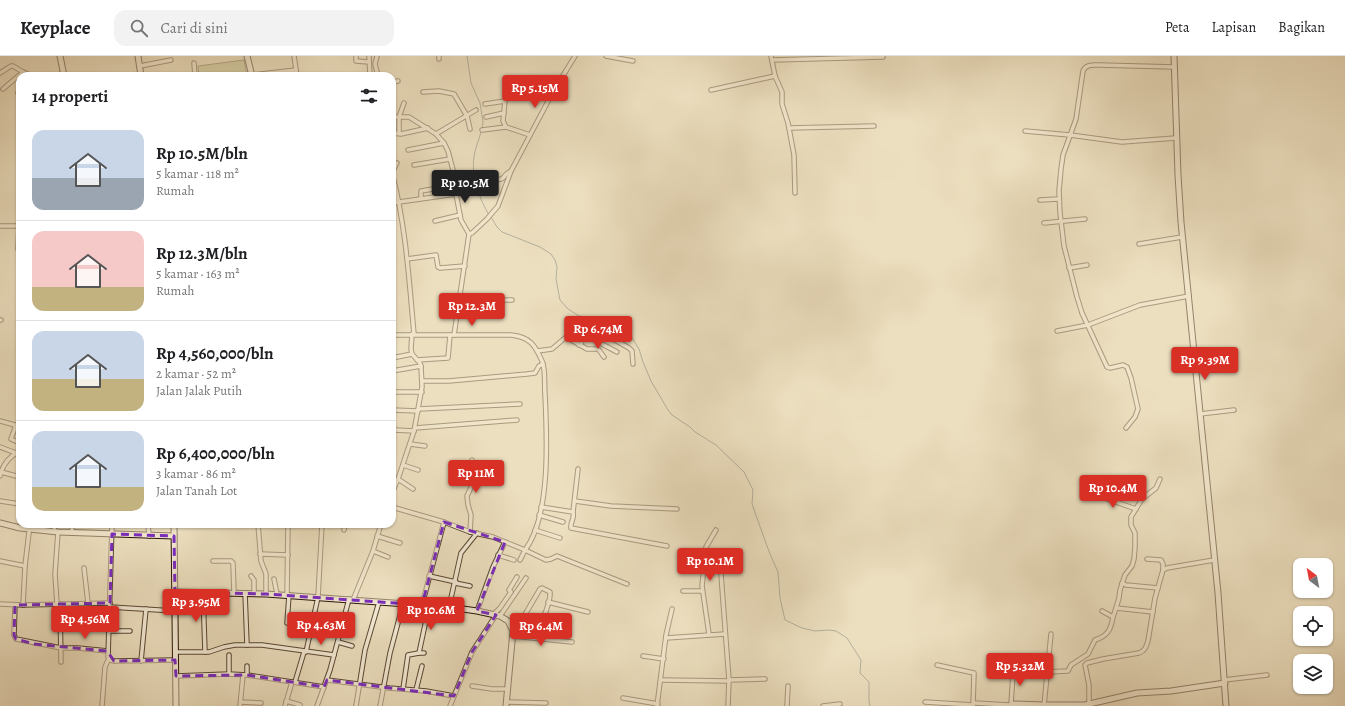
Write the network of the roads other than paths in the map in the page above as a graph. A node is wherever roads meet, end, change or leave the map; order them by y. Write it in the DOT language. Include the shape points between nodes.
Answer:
graph roads {
  1 [pos="60,56"];
  2 [pos="138,56"];
  3 [pos="247,56"];
  4 [pos="294,56"];
  5 [pos="356,56"];
  6 [pos="369,56"];
  7 [pos="377,56"];
  8 [pos="576,56"];
  9 [pos="606,56"];
  10 [pos="1174,56"];
  11 [pos="883,57"];
  12 [pos="771,58"];
  13 [pos="171,60"];
  14 [pos="633,61"];
  15 [pos="369,62"];
  16 [pos="194,64"];
  17 [pos="140,66"];
  18 [pos="1175,67"];
  19 [pos="296,70"];
  20 [pos="23,72"];
  21 [pos="64,72"];
  22 [pos="141,72"];
  23 [pos="195,72"];
  24 [pos="251,72"];
  25 [pos="281,72"];
  26 [pos="370,72"];
  27 [pos="377,72"];
  28 [pos="0,73"];
  29 [pos="775,76"];
  30 [pos="16,78"];
  31 [pos="4,88"];
  32 [pos="711,90"];
  33 [pos="423,92"];
  34 [pos="404,103"];
  35 [pos="485,104"];
  36 [pos="476,110"];
  37 [pos="504,113"];
  38 [pos="467,116"];
  39 [pos="399,117"];
  40 [pos="486,117"];
  41 [pos="506,126"];
  42 [pos="874,126"];
  43 [pos="428,128"];
  44 [pos="789,128"];
  45 [pos="470,129"];
  46 [pos="482,130"];
  47 [pos="1025,131"];
  48 [pos="399,133"];
  49 [pos="436,134"];
  50 [pos="530,135"];
  51 [pos="1070,135"];
  52 [pos="1176,138"];
  53 [pos="444,143"];
  54 [pos="408,150"];
  55 [pos="450,159"];
  56 [pos="414,164"];
  57 [pos="511,172"];
  58 [pos="489,178"];
  59 [pos="451,186"];
  60 [pos="396,189"];
  61 [pos="456,194"];
  62 [pos="795,194"];
  63 [pos="421,198"];
  64 [pos="1059,199"];
  65 [pos="1040,200"];
  66 [pos="399,201"];
  67 [pos="396,202"];
  68 [pos="460,215"];
  69 [pos="1085,219"];
  70 [pos="435,221"];
  71 [pos="1061,221"];
  72 [pos="1044,223"];
  73 [pos="2,226"];
  74 [pos="16,226"];
  75 [pos="0,230"];
  76 [pos="469,234"];
  77 [pos="1182,237"];
  78 [pos="1139,244"];
  79 [pos="407,259"];
  80 [pos="1087,265"];
  81 [pos="465,266"];
  82 [pos="1069,268"];
  83 [pos="1189,296"];
  84 [pos="512,300"];
  85 [pos="459,301"];
  86 [pos="1088,325"];
  87 [pos="1057,331"];
  88 [pos="413,334"];
  89 [pos="396,335"];
  90 [pos="450,335"];
  91 [pos="454,335"];
  92 [pos="585,335"];
  93 [pos="580,345"];
  94 [pos="537,352"];
  95 [pos="618,352"];
  96 [pos="412,354"];
  97 [pos="396,357"];
  98 [pos="604,357"];
  99 [pos="417,360"];
  100 [pos="543,364"];
  101 [pos="633,364"];
  102 [pos="421,366"];
  103 [pos="396,370"];
  104 [pos="422,381"];
  105 [pos="396,392"];
  106 [pos="422,392"];
  107 [pos="520,404"];
  108 [pos="396,410"];
  109 [pos="418,410"];
  110 [pos="1234,410"];
  111 [pos="1200,414"];
  112 [pos="517,420"];
  113 [pos="0,421"];
  114 [pos="1126,428"];
  115 [pos="396,430"];
  116 [pos="414,430"];
  117 [pos="16,441"];
  118 [pos="410,444"];
  119 [pos="425,446"];
  120 [pos="0,447"];
  121 [pos="16,453"];
  122 [pos="472,460"];
  123 [pos="403,465"];
  124 [pos="578,469"];
  125 [pos="418,470"];
  126 [pos="0,474"];
  127 [pos="16,476"];
  128 [pos="1160,478"];
  129 [pos="398,480"];
  130 [pos="396,484"];
  131 [pos="413,489"];
  132 [pos="1096,495"];
  133 [pos="0,501"];
  134 [pos="575,501"];
  135 [pos="16,503"];
  136 [pos="541,507"];
  137 [pos="396,508"];
  138 [pos="1136,509"];
  139 [pos="677,510"];
  140 [pos="573,512"];
  141 [pos="539,515"];
  142 [pos="444,522"];
  143 [pos="563,522"];
  144 [pos="0,523"];
  145 [pos="16,525"];
  146 [pos="30,528"];
  147 [pos="39,528"];
  148 [pos="56,528"];
  149 [pos="72,528"];
  150 [pos="112,528"];
  151 [pos="148,528"];
  152 [pos="174,528"];
  153 [pos="258,528"];
  154 [pos="288,528"];
  155 [pos="322,528"];
  156 [pos="380,528"];
  157 [pos="535,530"];
  158 [pos="716,530"];
  159 [pos="56,532"];
  160 [pos="470,532"];
  161 [pos="72,533"];
  162 [pos="477,533"];
  163 [pos="112,534"];
  164 [pos="149,536"];
  165 [pos="174,536"];
  166 [pos="377,536"];
  167 [pos="560,538"];
  168 [pos="505,542"];
  169 [pos="400,543"];
  170 [pos="667,546"];
  171 [pos="525,550"];
  172 [pos="373,551"];
  173 [pos="260,554"];
  174 [pos="288,554"];
  175 [pos="498,555"];
  176 [pos="388,557"];
  177 [pos="1147,559"];
  178 [pos="514,560"];
  179 [pos="520,560"];
  180 [pos="1214,560"];
  181 [pos="0,561"];
  182 [pos="720,561"];
  183 [pos="213,562"];
  184 [pos="25,566"];
  185 [pos="84,568"];
  186 [pos="1163,570"];
  187 [pos="252,576"];
  188 [pos="430,576"];
  189 [pos="517,577"];
  190 [pos="274,578"];
  191 [pos="526,578"];
  192 [pos="455,583"];
  193 [pos="1122,583"];
  194 [pos="628,584"];
  195 [pos="470,586"];
  196 [pos="1158,588"];
  197 [pos="683,591"];
  198 [pos="702,591"];
  199 [pos="175,592"];
  200 [pos="203,593"];
  201 [pos="234,593"];
  202 [pos="245,593"];
  203 [pos="254,593"];
  204 [pos="266,594"];
  205 [pos="277,594"];
  206 [pos="288,595"];
  207 [pos="318,597"];
  208 [pos="351,599"];
  209 [pos="379,602"];
  210 [pos="548,602"];
  211 [pos="88,603"];
  212 [pos="0,604"];
  213 [pos="58,604"];
  214 [pos="403,604"];
  215 [pos="15,605"];
  216 [pos="23,605"];
  217 [pos="110,605"];
  218 [pos="422,605"];
  219 [pos="429,606"];
  220 [pos="449,607"];
  221 [pos="1116,608"];
  222 [pos="146,609"];
  223 [pos="672,609"];
  224 [pos="175,611"];
  225 [pos="477,611"];
  226 [pos="1102,611"];
  227 [pos="588,612"];
  228 [pos="1153,612"];
  229 [pos="497,615"];
  230 [pos="1113,617"];
  231 [pos="287,623"];
  232 [pos="510,624"];
  233 [pos="520,624"];
  234 [pos="109,631"];
  235 [pos="130,631"];
  236 [pos="710,634"];
  237 [pos="725,634"];
  238 [pos="1051,634"];
  239 [pos="513,636"];
  240 [pos="666,638"];
  241 [pos="338,642"];
  242 [pos="572,642"];
  243 [pos="247,645"];
  244 [pos="352,646"];
  245 [pos="61,648"];
  246 [pos="108,651"];
  247 [pos="175,652"];
  248 [pos="205,652"];
  249 [pos="305,652"];
  250 [pos="419,653"];
  251 [pos="424,653"];
  252 [pos="229,655"];
  253 [pos="334,656"];
  254 [pos="643,656"];
  255 [pos="109,658"];
  256 [pos="1014,658"];
  257 [pos="664,659"];
  258 [pos="175,660"];
  259 [pos="141,661"];
  260 [pos="61,662"];
  261 [pos="937,665"];
  262 [pos="247,666"];
  263 [pos="422,666"];
  264 [pos="1047,672"];
  265 [pos="229,674"];
  266 [pos="245,675"];
  267 [pos="1267,675"];
  268 [pos="176,676"];
  269 [pos="765,679"];
  270 [pos="327,680"];
  271 [pos="661,680"];
  272 [pos="729,681"];
  273 [pos="294,682"];
  274 [pos="1224,682"];
  275 [pos="360,684"];
  276 [pos="472,686"];
  277 [pos="788,686"];
  278 [pos="324,687"];
  279 [pos="383,687"];
  280 [pos="403,689"];
  281 [pos="508,689"];
  282 [pos="416,690"];
  283 [pos="454,696"];
  284 [pos="623,698"];
  285 [pos="286,701"];
  286 [pos="925,702"];
  287 [pos="261,703"];
  288 [pos="546,703"];
  289 [pos="240,704"];
  290 [pos="506,704"];
  291 [pos="840,704"];
  292 [pos="973,704"];
  293 [pos="300,705"];
  294 [pos="658,705"];
  295 [pos="1010,705"];
  296 [pos="1087,705"];
  297 [pos="102,706"];
  298 [pos="176,706"];
  299 [pos="285,706"];
  300 [pos="317,706"];
  301 [pos="356,706"];
  302 [pos="380,706"];
  303 [pos="450,706"];
  304 [pos="728,706"];
  305 [pos="787,706"];
  306 [pos="823,706"];
  307 [pos="1044,706"];
  308 [pos="1226,706"];
  1 -- 21 [label="street"];
  2 -- 17 [label="street"];
  3 -- 24 [label="street"];
  4 -- 19 [label="street"];
  5 -- 15 [label="street" via="356,61"];
  6 -- 15 [label="street"];
  7 -- 27 [label="street"];
  8 -- 50 [label="street" via="555,88"];
  9 -- 14 [label="street"];
  10 -- 18 [label="street"];
  11 -- 12 [label="street"];
  12 -- 29 [label="street"];
  13 -- 17 [label="street"];
  15 -- 26 [label="street"];
  16 -- 23 [label="street"];
  17 -- 22 [label="street"];
  18 -- 51 [label="street" via="1086,67 1083,71 1076,119"];
  18 -- 52 [label="street"];
  19 -- 25 [label="street"];
  20 -- 28 [label="street" via="12,66"];
  29 -- 32 [label="street"];
  29 -- 44 [label="street" via="782,92 782,104"];
  30 -- 31 [label="street"];
  33 -- 38 [label="street" via="454,94"];
  34 -- 39 [label="street"];
  35 -- 37 [label="street" via="505,101"];
  36 -- 38 [label="street"];
  37 -- 40 [label="street"];
  37 -- 41 [label="street" via="503,121"];
  38 -- 45 [label="street"];
  38 -- 49 [label="street"];
  39 -- 43 [label="street" via="409,116"];
  39 -- 48 [label="street"];
  41 -- 46 [label="street"];
  41 -- 50 [label="street"];
  42 -- 44 [label="street"];
  43 -- 48 [label="street"];
  43 -- 49 [label="street"];
  44 -- 62 [label="street" via="794,155"];
  47 -- 51 [label="street"];
  49 -- 53 [label="street"];
  50 -- 57 [label="street"];
  51 -- 52 [label="street" via="1122,142"];
  51 -- 64 [label="street" via="1061,169"];
  52 -- 77 [label="street"];
  53 -- 54 [label="street"];
  53 -- 55 [label="street"];
  55 -- 56 [label="street"];
  55 -- 61 [label="street"];
  57 -- 58 [label="street" via="506,173 500,180"];
  57 -- 76 [label="street" via="498,206 487,220"];
  59 -- 63 [label="street" via="421,192"];
  60 -- 66 [label="street"];
  61 -- 63 [label="street"];
  61 -- 68 [label="street"];
  63 -- 66 [label="street"];
  64 -- 65 [label="street"];
  64 -- 71 [label="street"];
  66 -- 67 [label="street"];
  66 -- 79 [label="street"];
  68 -- 70 [label="street"];
  68 -- 76 [label="street"];
  69 -- 71 [label="street"];
  71 -- 72 [label="street"];
  71 -- 82 [label="street"];
  73 -- 74 [label="street"];
  73 -- 75 [label="street"];
  76 -- 81 [label="street"];
  77 -- 78 [label="street"];
  77 -- 83 [label="street"];
  79 -- 81 [label="street" via="436,255 439,268"];
  79 -- 88 [label="street"];
  80 -- 82 [label="street"];
  81 -- 85 [label="street"];
  82 -- 86 [label="street" via="1076,297"];
  83 -- 86 [label="street" via="1140,305"];
  83 -- 111 [label="street"];
  84 -- 85 [label="street"];
  85 -- 91 [label="street"];
  86 -- 87 [label="street"];
  86 -- 114 [label="street" via="1107,367 1124,365 1128,369 1138,412"];
  88 -- 89 [label="street"];
  88 -- 90 [label="street"];
  88 -- 96 [label="street"];
  90 -- 91 [label="street"];
  90 -- 99 [label="street" via="448,358"];
  91 -- 94 [label="street" via="519,336 526,338"];
  92 -- 93 [label="street"];
  92 -- 95 [label="street"];
  92 -- 101 [label="street" via="590,326 625,345 632,351"];
  93 -- 94 [label="street" via="566,337 550,350"];
  93 -- 98 [label="street" via="587,349 597,349"];
  94 -- 100 [label="street"];
  96 -- 97 [label="street"];
  96 -- 99 [label="street"];
  99 -- 102 [label="street"];
  100 -- 104 [label="street" via="531,374"];
  100 -- 136 [label="street" via="546,453"];
  102 -- 103 [label="street"];
  102 -- 104 [label="street"];
  104 -- 106 [label="street"];
  105 -- 106 [label="street"];
  106 -- 109 [label="street"];
  107 -- 109 [label="street"];
  108 -- 109 [label="street"];
  109 -- 116 [label="street"];
  110 -- 111 [label="street"];
  111 -- 180 [label="street"];
  112 -- 116 [label="street"];
  113 -- 117 [label="street" via="15,425 11,439"];
  115 -- 116 [label="street"];
  116 -- 118 [label="street"];
  118 -- 119 [label="street"];
  118 -- 123 [label="street"];
  120 -- 121 [label="street"];
  121 -- 126 [label="street" via="4,463"];
  122 -- 160 [label="street" via="474,481 467,496 471,515"];
  123 -- 125 [label="street"];
  123 -- 129 [label="street"];
  124 -- 134 [label="street"];
  126 -- 127 [label="street"];
  128 -- 138 [label="street" via="1156,488 1142,499"];
  129 -- 130 [label="street"];
  129 -- 131 [label="street"];
  132 -- 138 [label="street"];
  133 -- 135 [label="street"];
  134 -- 139 [label="street"];
  134 -- 140 [label="street"];
  136 -- 140 [label="street"];
  136 -- 141 [label="street"];
  137 -- 142 [label="street"];
  138 -- 193 [label="street" via="1130,521 1135,533 1134,559"];
  140 -- 170 [label="street" via="572,529"];
  141 -- 143 [label="street"];
  141 -- 157 [label="street"];
  142 -- 160 [label="street"];
  142 -- 188 [label="street"];
  144 -- 145 [label="street"];
  146 -- 184 [label="street"];
  147 -- 159 [label="street"];
  148 -- 159 [label="street"];
  149 -- 161 [label="street"];
  150 -- 163 [label="street"];
  151 -- 164 [label="street"];
  152 -- 165 [label="street"];
  153 -- 173 [label="street"];
  154 -- 174 [label="street"];
  155 -- 207 [label="street"];
  156 -- 166 [label="street"];
  157 -- 167 [label="street"];
  157 -- 171 [label="street"];
  158 -- 198 [label="street" via="706,547"];
  159 -- 161 [label="street"];
  159 -- 213 [label="street" via="55,574"];
  160 -- 162 [label="street"];
  161 -- 163 [label="street"];
  162 -- 168 [label="street"];
  162 -- 192 [label="street" via="461,553"];
  163 -- 164 [label="street"];
  163 -- 217 [label="street"];
  164 -- 165 [label="street"];
  165 -- 199 [label="street"];
  166 -- 169 [label="street"];
  166 -- 172 [label="street"];
  168 -- 171 [label="street"];
  168 -- 175 [label="street"];
  171 -- 179 [label="street"];
  171 -- 194 [label="street" via="546,560 558,556"];
  172 -- 176 [label="street"];
  172 -- 208 [label="street"];
  173 -- 174 [label="street"];
  173 -- 204 [label="street" via="266,574"];
  174 -- 206 [label="street"];
  175 -- 178 [label="street"];
  175 -- 225 [label="street"];
  177 -- 186 [label="street" via="1161,560"];
  180 -- 186 [label="street"];
  180 -- 274 [label="street"];
  181 -- 184 [label="street"];
  182 -- 237 [label="street"];
  183 -- 201 [label="street" via="233,563"];
  184 -- 216 [label="street"];
  185 -- 211 [label="street"];
  186 -- 196 [label="street"];
  187 -- 203 [label="street"];
  188 -- 192 [label="street"];
  188 -- 218 [label="street"];
  189 -- 229 [label="street"];
  190 -- 205 [label="street"];
  191 -- 229 [label="street"];
  192 -- 195 [label="street"];
  192 -- 220 [label="street"];
  193 -- 196 [label="street"];
  193 -- 221 [label="street"];
  196 -- 228 [label="street"];
  197 -- 198 [label="street"];
  198 -- 236 [label="street"];
  199 -- 200 [label="street"];
  199 -- 224 [label="street"];
  200 -- 201 [label="street"];
  200 -- 248 [label="street"];
  201 -- 202 [label="street"];
  202 -- 203 [label="street"];
  202 -- 243 [label="street"];
  203 -- 204 [label="street"];
  204 -- 205 [label="street"];
  205 -- 206 [label="street"];
  206 -- 207 [label="street"];
  206 -- 231 [label="street"];
  207 -- 208 [label="street"];
  207 -- 249 [label="street"];
  208 -- 209 [label="street"];
  208 -- 241 [label="street"];
  209 -- 214 [label="street"];
  209 -- 275 [label="street"];
  210 -- 227 [label="street"];
  210 -- 233 [label="street" via="539,628"];
  210 -- 233 [label="street" via="550,592 540,588"];
  211 -- 213 [label="street"];
  211 -- 217 [label="street"];
  212 -- 215 [label="street"];
  213 -- 216 [label="street"];
  213 -- 245 [label="street"];
  214 -- 218 [label="street"];
  214 -- 279 [label="street"];
  215 -- 216 [label="street"];
  215 -- 245 [label="street" via="16,640"];
  217 -- 222 [label="street"];
  217 -- 234 [label="street"];
  218 -- 219 [label="street"];
  219 -- 220 [label="street"];
  219 -- 250 [label="street"];
  220 -- 225 [label="street"];
  221 -- 228 [label="street"];
  221 -- 230 [label="street"];
  222 -- 224 [label="street"];
  222 -- 259 [label="street"];
  223 -- 240 [label="street"];
  224 -- 247 [label="street"];
  225 -- 229 [label="street"];
  226 -- 230 [label="street"];
  228 -- 296 [label="street" via="1144,650 1086,663"];
  229 -- 232 [label="street"];
  229 -- 283 [label="street" via="472,652"];
  230 -- 264 [label="street" via="1108,633 1095,640 1088,654 1071,665 1068,671"];
  232 -- 233 [label="street"];
  232 -- 239 [label="street"];
  234 -- 235 [label="street"];
  234 -- 246 [label="street"];
  236 -- 237 [label="street"];
  236 -- 240 [label="street"];
  237 -- 272 [label="street"];
  238 -- 264 [label="street"];
  239 -- 242 [label="street"];
  239 -- 281 [label="street"];
  240 -- 257 [label="street"];
  241 -- 244 [label="street"];
  241 -- 253 [label="street"];
  243 -- 248 [label="street"];
  243 -- 249 [label="street"];
  245 -- 246 [label="street"];
  245 -- 260 [label="street"];
  246 -- 255 [label="street"];
  247 -- 248 [label="street"];
  247 -- 258 [label="street"];
  249 -- 253 [label="street"];
  249 -- 273 [label="street"];
  250 -- 251 [label="street"];
  250 -- 280 [label="street" via="408,655"];
  252 -- 265 [label="street"];
  253 -- 270 [label="street"];
  254 -- 257 [label="street"];
  255 -- 259 [label="street" via="114,661"];
  255 -- 297 [label="street" via="105,667"];
  256 -- 295 [label="street"];
  257 -- 271 [label="street"];
  258 -- 259 [label="street"];
  258 -- 268 [label="street"];
  261 -- 292 [label="street" via="974,673"];
  262 -- 266 [label="street"];
  263 -- 282 [label="street"];
  264 -- 307 [label="street"];
  265 -- 266 [label="street"];
  265 -- 268 [label="street"];
  266 -- 273 [label="street"];
  266 -- 289 [label="street"];
  267 -- 274 [label="street"];
  268 -- 298 [label="street"];
  269 -- 272 [label="street"];
  270 -- 275 [label="street"];
  270 -- 278 [label="street"];
  271 -- 272 [label="street"];
  271 -- 294 [label="street"];
  272 -- 304 [label="street"];
  273 -- 278 [label="street"];
  273 -- 285 [label="street"];
  274 -- 296 [label="street" via="1171,691 1138,693"];
  274 -- 308 [label="street"];
  275 -- 279 [label="street"];
  275 -- 301 [label="street"];
  276 -- 281 [label="street"];
  277 -- 305 [label="street"];
  278 -- 300 [label="street"];
  279 -- 280 [label="street"];
  279 -- 302 [label="street"];
  280 -- 282 [label="street"];
  281 -- 290 [label="street"];
  282 -- 283 [label="street"];
  283 -- 303 [label="street"];
  284 -- 294 [label="street"];
  285 -- 293 [label="street"];
  285 -- 299 [label="street"];
  286 -- 292 [label="street"];
  287 -- 289 [label="street"];
  288 -- 290 [label="street" via="525,701"];
  291 -- 306 [label="street"];
  292 -- 295 [label="street"];
  295 -- 307 [label="street"];
  296 -- 307 [label="street"];
}
